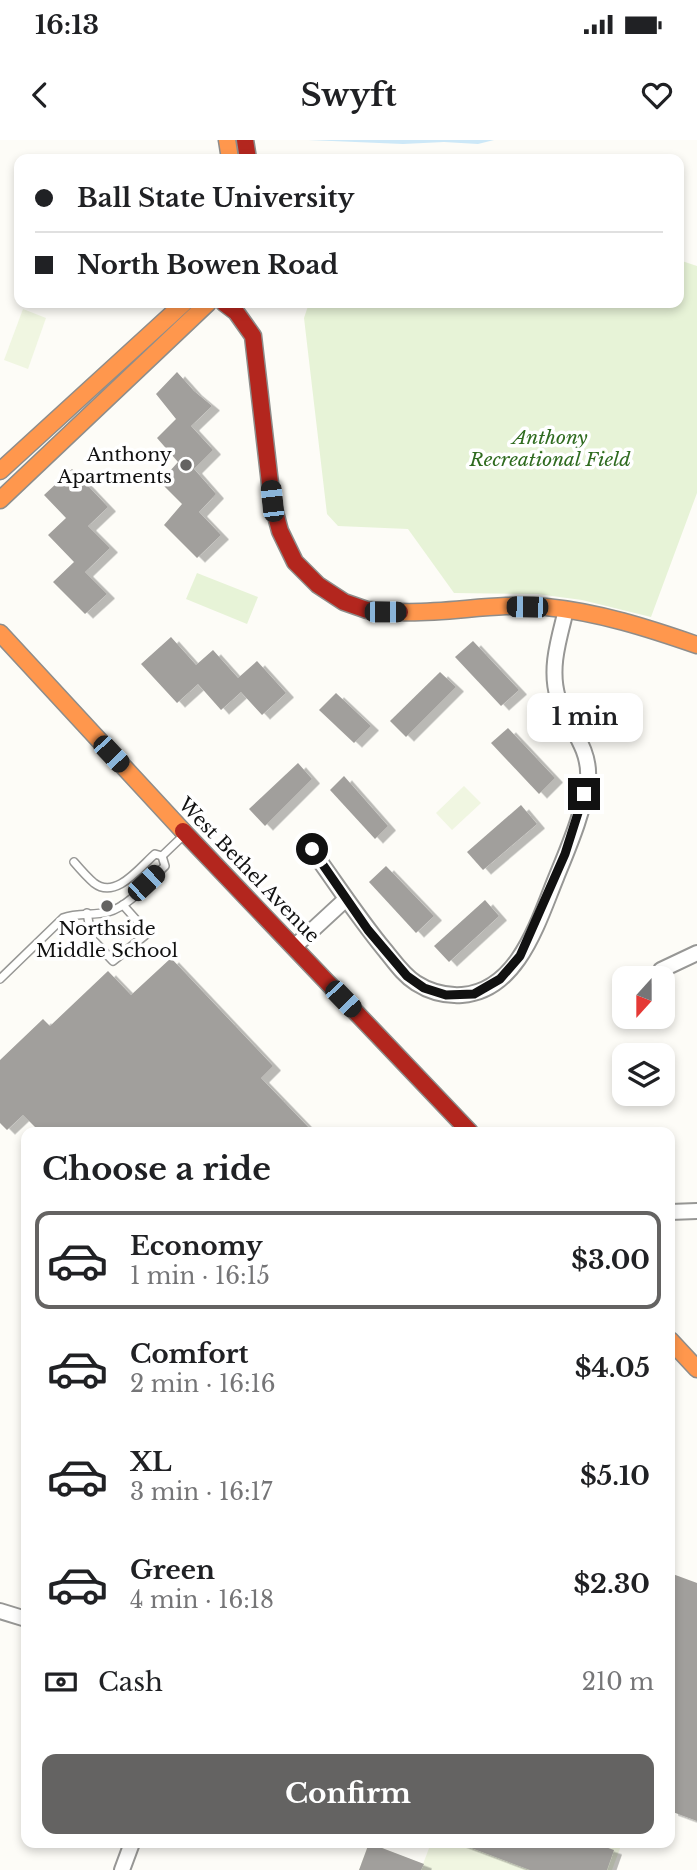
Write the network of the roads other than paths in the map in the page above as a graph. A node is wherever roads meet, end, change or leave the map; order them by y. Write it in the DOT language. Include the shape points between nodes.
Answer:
graph roads {
  1 [pos="179,308"];
  2 [pos="203,308"];
  3 [pos="231,308"];
  4 [pos="0,471"];
  5 [pos="0,500"];
  6 [pos="566,610"];
  7 [pos="0,633"];
  8 [pos="697,645"];
  9 [pos="186,834"];
  10 [pos="306,842"];
  11 [pos="162,856"];
  12 [pos="74,862"];
  13 [pos="346,899"];
  14 [pos="122,905"];
  15 [pos="87,913"];
  16 [pos="294,947"];
  17 [pos="697,953"];
  18 [pos="669,966"];
  19 [pos="0,979"];
  20 [pos="465,1127"];
  21 [pos="697,1211"];
  22 [pos="675,1212"];
  23 [pos="675,1345"];
  24 [pos="697,1369"];
  25 [pos="0,1611"];
  26 [pos="21,1617"];
  27 [pos="130,1848"];
  28 [pos="122,1870"];
  1 -- 4 [label="main road"];
  2 -- 5 [label="main road"];
  3 -- 6 [label="main road" via="254,336 275,517 295,562 311,579 344,602 376,611 490,606"];
  6 -- 8 [label="main road" via="633,623"];
  6 -- 13 [label="street" via="554,668 558,699 583,748 588,778 572,836 514,965 483,990 460,995 435,992 400,969"];
  7 -- 9 [label="main road, West Bethel Avenue"];
  9 -- 11 [label="lane"];
  9 -- 16 [label="main road, West Bethel Avenue"];
  10 -- 13 [label="street"];
  11 -- 12 [label="lane" via="156,854 108,889 96,885"];
  11 -- 14 [label="lane" via="165,866"];
  13 -- 16 [label="street"];
  14 -- 15 [label="lane"];
  14 -- 15 [label="lane" via="148,933 113,961 92,939"];
  15 -- 19 [label="lane" via="63,918"];
  16 -- 20 [label="main road, West Bethel Avenue"];
  17 -- 18 [label="street"];
  21 -- 22 [label="street"];
  23 -- 24 [label="main road"];
  25 -- 26 [label="street"];
  27 -- 28 [label="street"];
}
